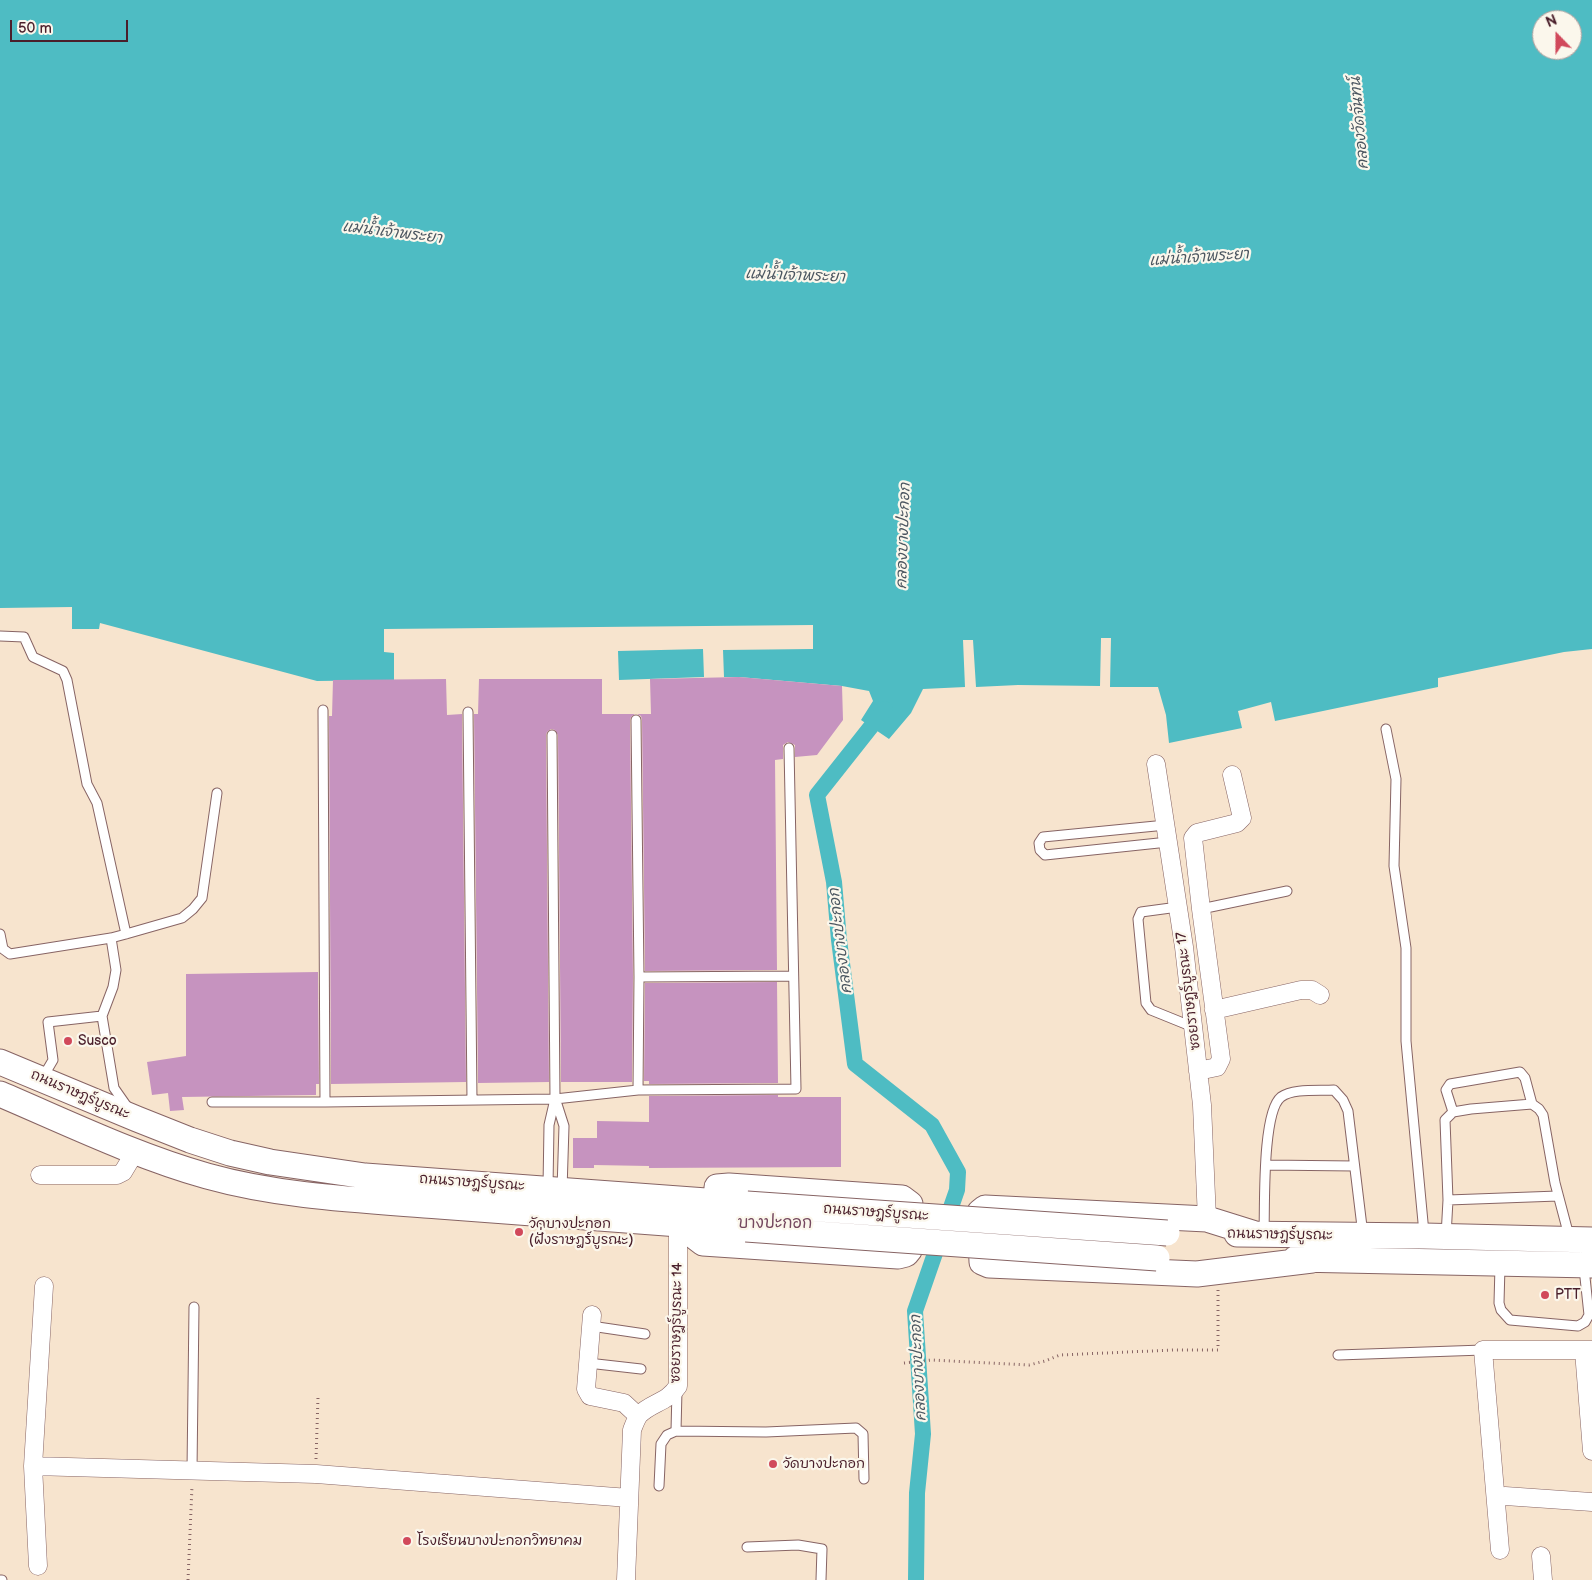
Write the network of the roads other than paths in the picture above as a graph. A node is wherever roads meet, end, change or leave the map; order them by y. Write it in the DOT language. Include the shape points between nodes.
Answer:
graph roads {
  1 [pos="0,636"];
  2 [pos="323,710"];
  3 [pos="468,712"];
  4 [pos="636,720"];
  5 [pos="1386,729"];
  6 [pos="552,735"];
  7 [pos="789,748"];
  8 [pos="1156,764"];
  9 [pos="1232,775"];
  10 [pos="217,793"];
  11 [pos="1167,834"];
  12 [pos="1287,891"];
  13 [pos="1178,907"];
  14 [pos="1201,908"];
  15 [pos="0,934"];
  16 [pos="126,934"];
  17 [pos="111,938"];
  18 [pos="792,976"];
  19 [pos="639,977"];
  20 [pos="1320,995"];
  21 [pos="1214,1010"];
  22 [pos="102,1016"];
  23 [pos="1193,1027"];
  24 [pos="0,1062"];
  25 [pos="1198,1071"];
  26 [pos="42,1080"];
  27 [pos="638,1090"];
  28 [pos="0,1094"];
  29 [pos="555,1099"];
  30 [pos="472,1100"];
  31 [pos="212,1102"];
  32 [pos="326,1102"];
  33 [pos="1532,1104"];
  34 [pos="1452,1112"];
  35 [pos="137,1119"];
  36 [pos="135,1152"];
  37 [pos="1266,1165"];
  38 [pos="1354,1166"];
  39 [pos="40,1175"];
  40 [pos="555,1189"];
  41 [pos="632,1196"];
  42 [pos="1558,1196"];
  43 [pos="1448,1200"];
  44 [pos="1207,1219"];
  45 [pos="678,1224"];
  46 [pos="1259,1235"];
  47 [pos="1363,1235"];
  48 [pos="1435,1236"];
  49 [pos="1581,1240"];
  50 [pos="1312,1260"];
  51 [pos="1500,1263"];
  52 [pos="1588,1265"];
  53 [pos="44,1286"];
  54 [pos="194,1307"];
  55 [pos="591,1320"];
  56 [pos="645,1334"];
  57 [pos="1483,1350"];
  58 [pos="1588,1350"];
  59 [pos="1338,1354"];
  60 [pos="588,1363"];
  61 [pos="642,1369"];
  62 [pos="678,1386"];
  63 [pos="638,1416"];
  64 [pos="676,1431"];
  65 [pos="1592,1451"];
  66 [pos="33,1466"];
  67 [pos="192,1470"];
  68 [pos="864,1479"];
  69 [pos="659,1486"];
  70 [pos="1504,1496"];
  71 [pos="629,1498"];
  72 [pos="1592,1502"];
  73 [pos="747,1547"];
  74 [pos="1500,1550"];
  75 [pos="1541,1556"];
  76 [pos="38,1566"];
  77 [pos="626,1580"];
  78 [pos="822,1580"];
  79 [pos="1543,1580"];
  1 -- 16 [label="lane" via="24,637 33,656 63,670 87,784 97,803"];
  2 -- 32 [label="lane"];
  3 -- 30 [label="lane"];
  4 -- 19 [label="lane"];
  5 -- 48 [label="lane" via="1396,779 1394,866 1406,948 1406,1041"];
  6 -- 29 [label="lane"];
  7 -- 18 [label="lane"];
  8 -- 11 [label="street, ซอยราษฎร์บูรณะ 17"];
  9 -- 14 [label="street" via="1242,818 1237,823 1197,833 1193,838"];
  10 -- 16 [label="lane" via="202,898 182,918"];
  11 -- 11 [label="lane" via="1045,855 1039,843 1043,838"];
  11 -- 13 [label="street, ซอยราษฎร์บูรณะ 17"];
  12 -- 14 [label="lane"];
  13 -- 23 [label="street, ซอยราษฎร์บูรณะ 17"];
  13 -- 23 [label="lane" via="1142,912 1138,919 1146,1003 1151,1010"];
  14 -- 21 [label="street"];
  15 -- 17 [label="lane" via="3,949 10,954"];
  16 -- 17 [label="lane"];
  17 -- 22 [label="lane" via="116,970"];
  18 -- 19 [label="lane"];
  18 -- 27 [label="lane" via="796,1089"];
  19 -- 27 [label="lane"];
  20 -- 21 [label="street" via="1312,990 1301,990"];
  21 -- 25 [label="street" via="1221,1059 1216,1067"];
  22 -- 26 [label="lane" via="48,1022 53,1060"];
  22 -- 35 [label="lane" via="114,1088"];
  23 -- 25 [label="street, ซอยราษฎร์บูรณะ 17"];
  24 -- 26 [label="main road, ถนนราษฎร์บูรณะ"];
  25 -- 44 [label="street, ซอยราษฎร์บูรณะ 17"];
  26 -- 35 [label="main road, ถนนราษฎร์บูรณะ"];
  27 -- 29 [label="lane"];
  28 -- 36 [label="main road, ถนนราษฎร์บูรณะ"];
  29 -- 30 [label="lane"];
  29 -- 40 [label="lane" via="549,1125"];
  29 -- 40 [label="lane" via="564,1126"];
  30 -- 32 [label="lane"];
  31 -- 32 [label="lane"];
  33 -- 34 [label="lane"];
  33 -- 34 [label="lane" via="1526,1078 1520,1072 1450,1084 1446,1090"];
  33 -- 42 [label="lane" via="1542,1115"];
  34 -- 43 [label="lane" via="1445,1120"];
  35 -- 40 [label="main road, ถนนราษฎร์บูรณะ" via="198,1142 270,1162 364,1176"];
  36 -- 39 [label="street" via="123,1172 117,1174"];
  36 -- 45 [label="main road, ถนนราษฎร์บูรณะ" via="243,1185 329,1198"];
  37 -- 38 [label="lane"];
  37 -- 38 [label="lane" via="1268,1130 1275,1105 1282,1097 1299,1091 1334,1090 1348,1111"];
  37 -- 46 [label="lane"];
  38 -- 47 [label="lane"];
  40 -- 41 [label="main road, ถนนราษฎร์บูรณะ"];
  41 -- 45 [label="main road" via="729,1186 902,1198 910,1204 910,1248 906,1254 898,1256 703,1243"];
  41 -- 46 [label="main road, ถนนราษฎร์บูรณะ, bridge" via="1167,1233"];
  42 -- 43 [label="lane"];
  42 -- 49 [label="lane"];
  43 -- 48 [label="lane"];
  44 -- 46 [label="main road"];
  44 -- 50 [label="main road" via="985,1208 980,1212 982,1262 998,1266 1197,1274"];
  45 -- 50 [label="main road, ถนนราษฎร์บูรณะ, bridge" via="1157,1258"];
  45 -- 62 [label="street, ซอยราษฎร์บูรณะ 14"];
  46 -- 47 [label="main road, ถนนราษฎร์บูรณะ"];
  47 -- 48 [label="main road, ถนนราษฎร์บูรณะ"];
  48 -- 49 [label="main road, ถนนราษฎร์บูรณะ"];
  50 -- 51 [label="main road, ถนนราษฎร์บูรณะ"];
  51 -- 52 [label="main road, ถนนราษฎร์บูรณะ"];
  51 -- 52 [label="lane" via="1498,1303 1510,1320 1578,1326 1589,1315"];
  53 -- 66 [label="street"];
  54 -- 67 [label="lane"];
  55 -- 56 [label="lane"];
  55 -- 60 [label="street"];
  57 -- 58 [label="street"];
  57 -- 59 [label="lane"];
  57 -- 74 [label="street"];
  58 -- 65 [label="street"];
  60 -- 61 [label="lane"];
  60 -- 63 [label="street" via="586,1389 590,1396 624,1403"];
  62 -- 63 [label="street, ซอยราษฎร์บูรณะ 14" via="672,1394"];
  62 -- 64 [label="lane"];
  63 -- 71 [label="street" via="632,1430"];
  64 -- 68 [label="lane" via="856,1428 862,1434"];
  64 -- 69 [label="lane" via="667,1435 661,1444"];
  66 -- 67 [label="street"];
  66 -- 76 [label="street"];
  67 -- 71 [label="street" via="316,1474"];
  70 -- 72 [label="street"];
  71 -- 77 [label="street"];
  73 -- 78 [label="lane" via="798,1545 822,1549"];
  75 -- 79 [label="street"];
}
